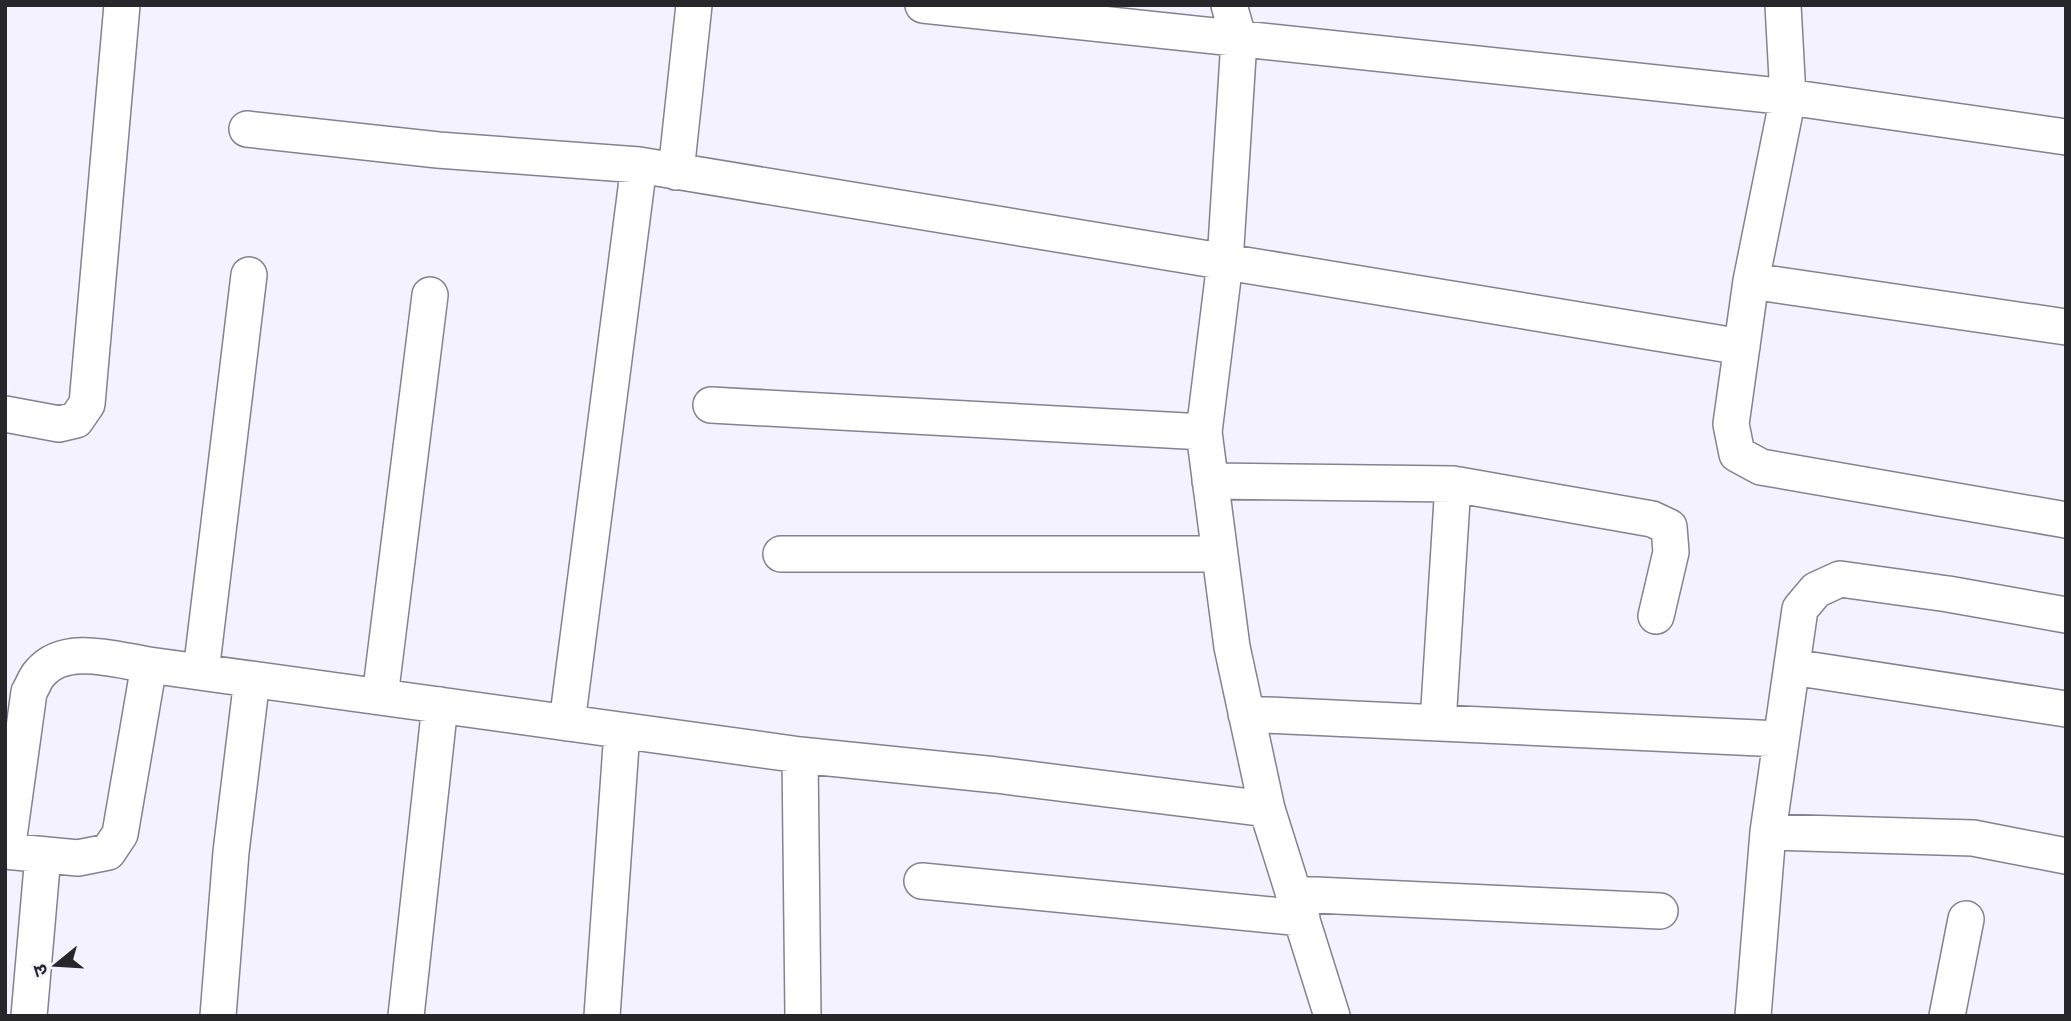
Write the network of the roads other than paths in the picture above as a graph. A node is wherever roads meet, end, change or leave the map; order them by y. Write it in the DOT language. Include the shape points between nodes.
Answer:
graph roads {
  1 [pos="122,5"];
  2 [pos="694,5"];
  3 [pos="923,5"];
  4 [pos="1229,5"];
  5 [pos="1783,5"];
  6 [pos="1238,40"];
  7 [pos="1788,97"];
  8 [pos="247,129"];
  9 [pos="2066,136"];
  10 [pos="639,165"];
  11 [pos="676,173"];
  12 [pos="1225,262"];
  13 [pos="250,275"];
  14 [pos="1751,281"];
  15 [pos="430,295"];
  16 [pos="2066,327"];
  17 [pos="1742,347"];
  18 [pos="710,405"];
  19 [pos="5,414"];
  20 [pos="1204,432"];
  21 [pos="1210,481"];
  22 [pos="1453,484"];
  23 [pos="2066,520"];
  24 [pos="781,554"];
  25 [pos="1220,554"];
  26 [pos="2066,615"];
  27 [pos="1656,616"];
  28 [pos="149,664"];
  29 [pos="1792,667"];
  30 [pos="201,673"];
  31 [pos="252,679"];
  32 [pos="380,697"];
  33 [pos="440,705"];
  34 [pos="2066,709"];
  35 [pos="1246,714"];
  36 [pos="567,723"];
  37 [pos="1438,723"];
  38 [pos="622,731"];
  39 [pos="1782,740"];
  40 [pos="800,755"];
  41 [pos="1267,809"];
  42 [pos="1769,832"];
  43 [pos="6,851"];
  44 [pos="43,855"];
  45 [pos="2066,856"];
  46 [pos="922,881"];
  47 [pos="1298,906"];
  48 [pos="1660,911"];
  49 [pos="1966,919"];
  50 [pos="29,1016"];
  51 [pos="218,1016"];
  52 [pos="406,1016"];
  53 [pos="603,1016"];
  54 [pos="803,1016"];
  55 [pos="1332,1016"];
  56 [pos="1753,1016"];
  57 [pos="1947,1016"];
  1 -- 19 [label="street" via="87,404 76,420 59,424"];
  2 -- 11 [label="street"];
  3 -- 6 [label="street"];
  4 -- 6 [label="street"];
  5 -- 7 [label="street"];
  6 -- 7 [label="street"];
  6 -- 12 [label="street"];
  7 -- 9 [label="street"];
  7 -- 14 [label="street"];
  8 -- 10 [label="street"];
  10 -- 11 [label="street"];
  10 -- 36 [label="street"];
  11 -- 12 [label="street"];
  12 -- 17 [label="street"];
  12 -- 20 [label="street"];
  13 -- 30 [label="street"];
  14 -- 16 [label="street"];
  14 -- 17 [label="street"];
  15 -- 32 [label="street"];
  17 -- 23 [label="street" via="1731,424 1737,454 1761,467"];
  18 -- 20 [label="street"];
  20 -- 21 [label="street"];
  21 -- 22 [label="street"];
  21 -- 25 [label="street"];
  22 -- 27 [label="street" via="1651,519 1669,527 1671,552"];
  22 -- 37 [label="street"];
  24 -- 25 [label="street"];
  25 -- 35 [label="street"];
  26 -- 29 [label="street" via="1840,579 1816,590 1800,609"];
  28 -- 30 [label="street"];
  28 -- 43 [label="street" via="74,655 52,662 39,674 29,692"];
  28 -- 44 [label="street" via="120,834 108,852 78,858"];
  29 -- 34 [label="street"];
  29 -- 39 [label="street"];
  30 -- 31 [label="street"];
  31 -- 32 [label="street"];
  31 -- 51 [label="street" via="231,852"];
  32 -- 33 [label="street"];
  33 -- 36 [label="street"];
  33 -- 52 [label="street"];
  35 -- 37 [label="street"];
  35 -- 41 [label="street"];
  36 -- 38 [label="street"];
  37 -- 39 [label="street"];
  38 -- 40 [label="street"];
  38 -- 53 [label="street"];
  39 -- 42 [label="street"];
  40 -- 41 [label="street"];
  40 -- 54 [label="street"];
  41 -- 47 [label="street"];
  42 -- 45 [label="street" via="1973,838"];
  42 -- 56 [label="street"];
  43 -- 44 [label="street"];
  44 -- 50 [label="street"];
  46 -- 47 [label="street"];
  47 -- 48 [label="street"];
  47 -- 55 [label="street"];
  49 -- 57 [label="street"];
}
